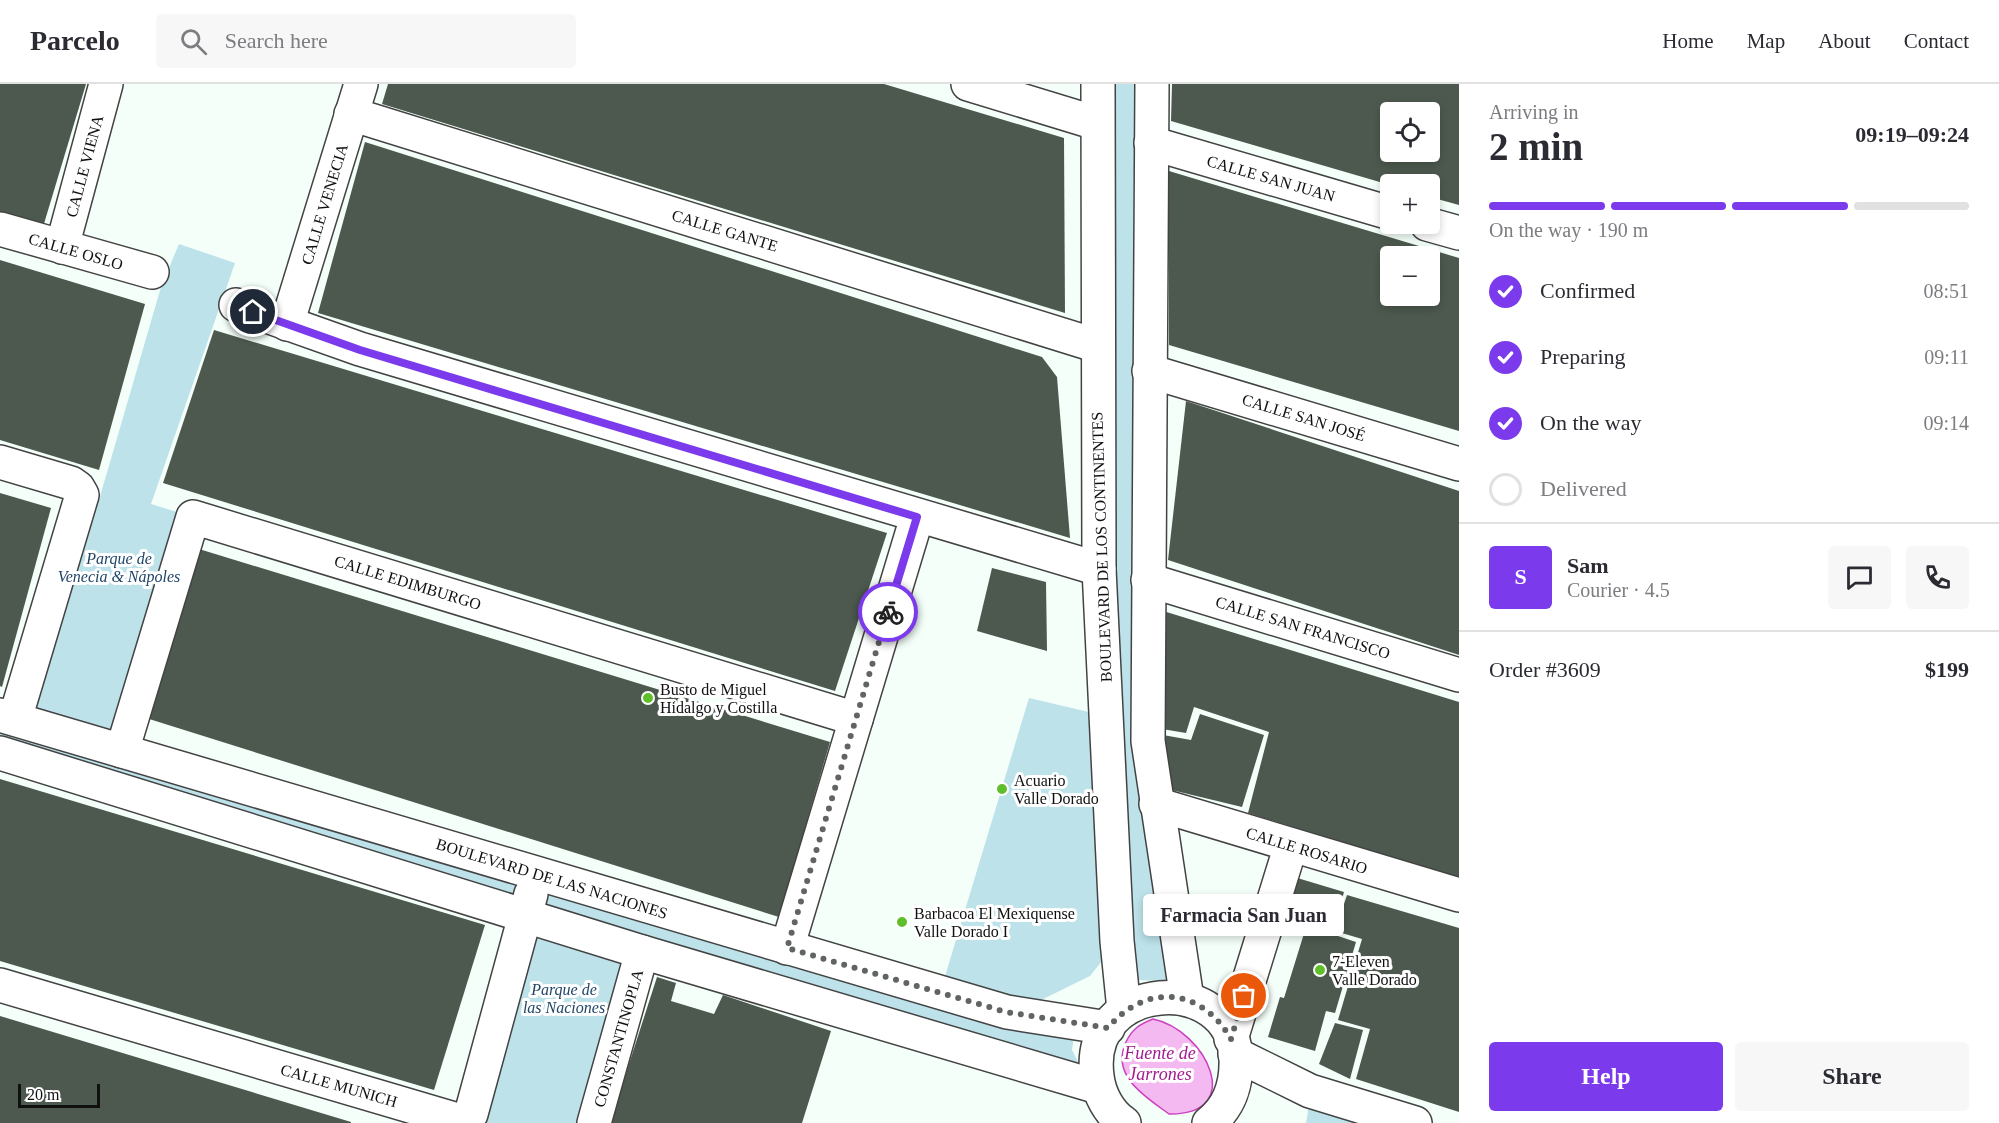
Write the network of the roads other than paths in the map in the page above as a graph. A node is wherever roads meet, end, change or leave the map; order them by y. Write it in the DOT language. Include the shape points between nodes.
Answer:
graph roads {
  1 [pos="106,84"];
  2 [pos="968,84"];
  3 [pos="1098,84"];
  4 [pos="1152,84"];
  5 [pos="356,99"];
  6 [pos="1096,123"];
  7 [pos="1151,142"];
  8 [pos="1380,210"];
  9 [pos="1440,228"];
  10 [pos="0,229"];
  11 [pos="1459,233"];
  12 [pos="62,247"];
  13 [pos="152,272"];
  14 [pos="236,305"];
  15 [pos="287,324"];
  16 [pos="1098,346"];
  17 [pos="1149,371"];
  18 [pos="1097,454"];
  19 [pos="1148,458"];
  20 [pos="0,462"];
  21 [pos="1459,464"];
  22 [pos="917,517"];
  23 [pos="1099,569"];
  24 [pos="1148,580"];
  25 [pos="1459,675"];
  26 [pos="7,717"];
  27 [pos="856,719"];
  28 [pos="59,732"];
  29 [pos="122,751"];
  30 [pos="0,753"];
  31 [pos="49,768"];
  32 [pos="1156,804"];
  33 [pos="1291,845"];
  34 [pos="537,874"];
  35 [pos="1459,896"];
  36 [pos="525,916"];
  37 [pos="787,948"];
  38 [pos="642,952"];
  39 [pos="0,985"];
  40 [pos="1187,999"];
  41 [pos="1116,1019"];
  42 [pos="1233,1047"];
  43 [pos="1098,1087"];
  44 [pos="1219,1121"];
  45 [pos="594,1123"];
  46 [pos="1124,1123"];
  47 [pos="1415,1123"];
  1 -- 12 [label="street, CALLE VIENA"];
  2 -- 6 [label="street"];
  3 -- 6 [label="street, BOULEVARD DE LOS CONTINENTES"];
  4 -- 7 [label="street"];
  5 -- 15 [label="street, CALLE VENECIA"];
  5 -- 16 [label="street, CALLE GANTE"];
  6 -- 16 [label="street, BOULEVARD DE LOS CONTINENTES"];
  7 -- 8 [label="street, CALLE SAN JUAN"];
  7 -- 17 [label="street"];
  9 -- 11 [label="street"];
  10 -- 12 [label="street, CALLE OSLO"];
  12 -- 13 [label="street, CALLE OSLO"];
  14 -- 15 [label="street"];
  15 -- 22 [label="street" via="360,350"];
  16 -- 18 [label="street, BOULEVARD DE LOS CONTINENTES"];
  17 -- 19 [label="street"];
  17 -- 21 [label="street, CALLE SAN JOSÉ"];
  18 -- 19 [label="street"];
  18 -- 23 [label="street, BOULEVARD DE LOS CONTINENTES"];
  19 -- 24 [label="street"];
  20 -- 26 [label="street" via="71,483 82,495"];
  22 -- 23 [label="street"];
  22 -- 27 [label="street"];
  23 -- 41 [label="street, BOULEVARD DE LOS CONTINENTES" via="1117,941"];
  24 -- 25 [label="street, CALLE SAN FRANCISCO"];
  24 -- 32 [label="street" via="1148,741"];
  26 -- 28 [label="street, BOULEVARD DE LAS NACIONES"];
  27 -- 29 [label="street, CALLE EDIMBURGO" via="193,517"];
  27 -- 37 [label="street"];
  28 -- 29 [label="street, BOULEVARD DE LAS NACIONES"];
  28 -- 31 [label="street"];
  29 -- 34 [label="street, BOULEVARD DE LAS NACIONES"];
  30 -- 31 [label="street"];
  31 -- 36 [label="street"];
  32 -- 33 [label="street, CALLE ROSARIO"];
  32 -- 40 [label="street"];
  33 -- 35 [label="street, CALLE ROSARIO"];
  33 -- 42 [label="street"];
  34 -- 36 [label="street, CALLE MUNICH"];
  34 -- 37 [label="street, BOULEVARD DE LAS NACIONES"];
  36 -- 38 [label="street"];
  36 -- 39 [label="street, CALLE MUNICH" via="471,1114 461,1121"];
  37 -- 41 [label="street, BOULEVARD DE LAS NACIONES" via="1006,1012"];
  38 -- 43 [label="street"];
  38 -- 45 [label="street, CONSTANTINOPLA"];
  40 -- 41 [label="street" via="1166,996 1144,1000"];
  40 -- 42 [label="street" via="1213,1014"];
  41 -- 43 [label="street" via="1099,1046"];
  42 -- 44 [label="street" via="1236,1076"];
  42 -- 47 [label="street" via="1310,1091"];
  43 -- 46 [label="street" via="1106,1104"];
}
